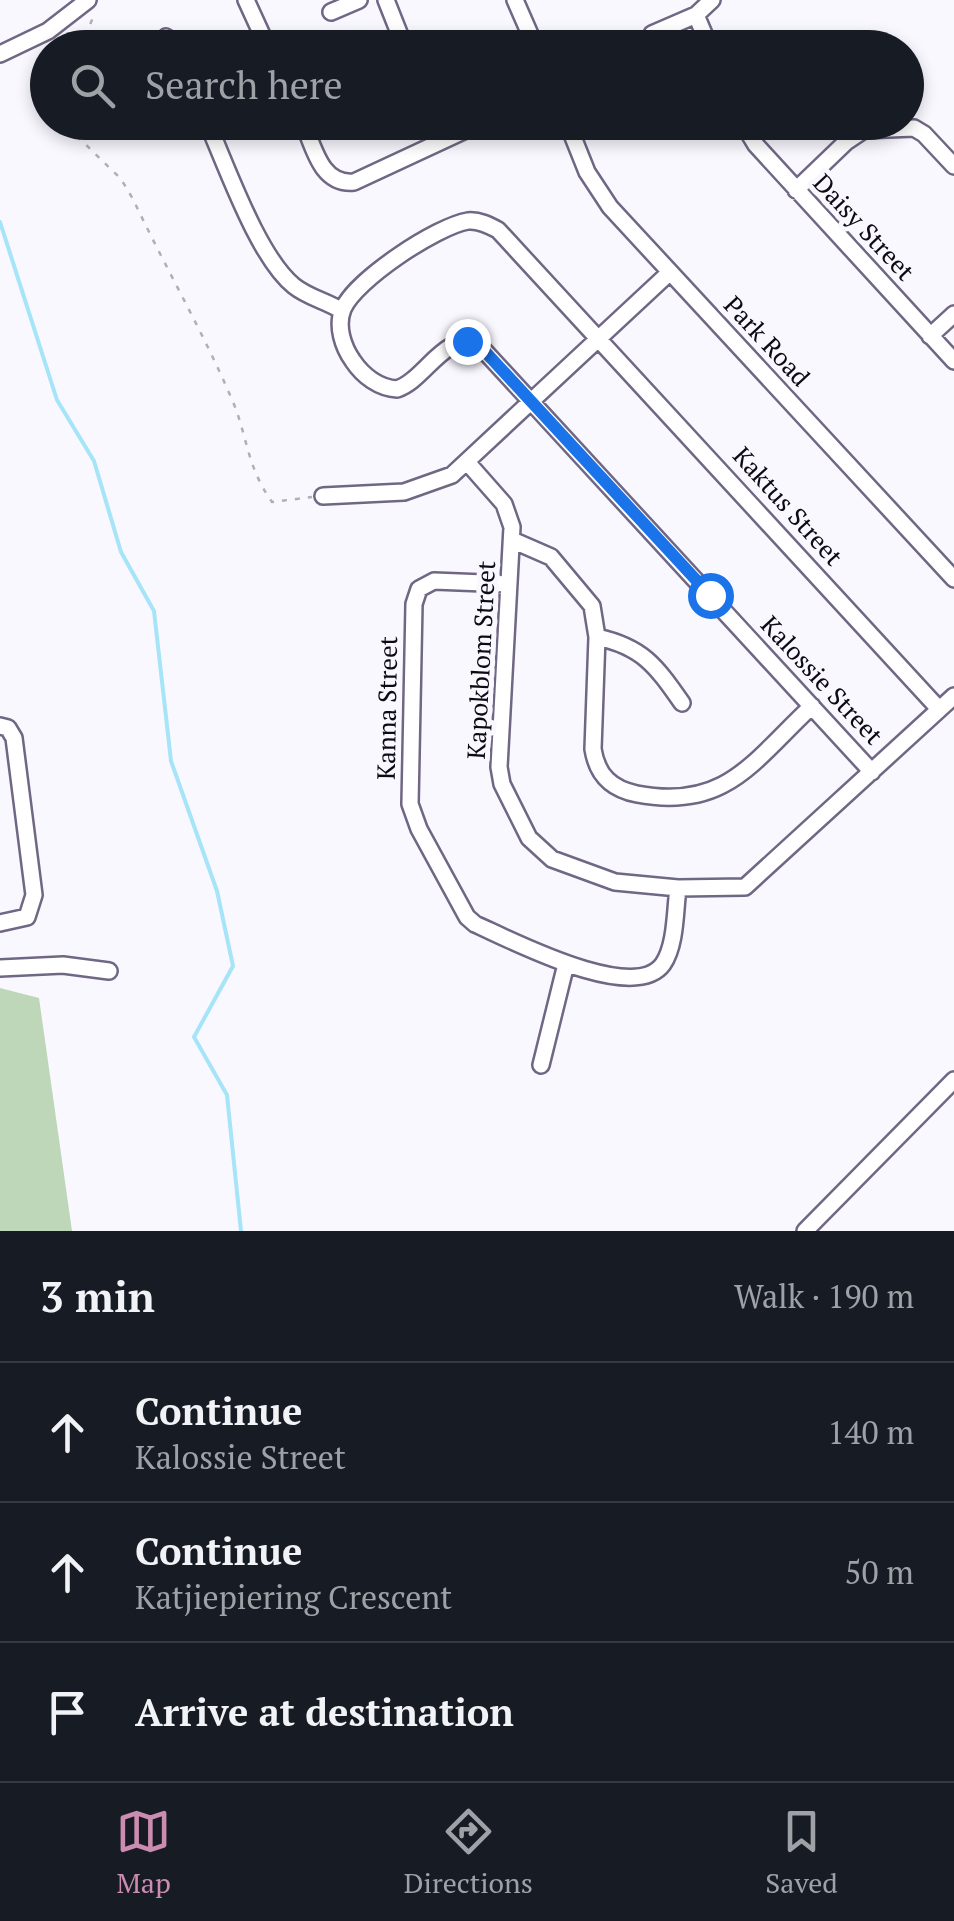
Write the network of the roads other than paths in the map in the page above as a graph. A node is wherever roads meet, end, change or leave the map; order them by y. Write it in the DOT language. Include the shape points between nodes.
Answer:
graph roads {
  1 [pos="246,0"];
  2 [pos="358,0"];
  3 [pos="386,0"];
  4 [pos="516,0"];
  5 [pos="712,0"];
  6 [pos="92,3"];
  7 [pos="331,12"];
  8 [pos="696,14"];
  9 [pos="50,30"];
  10 [pos="260,30"];
  11 [pos="398,30"];
  12 [pos="528,30"];
  13 [pos="661,30"];
  14 [pos="703,30"];
  15 [pos="30,40"];
  16 [pos="0,54"];
  17 [pos="924,134"];
  18 [pos="215,140"];
  19 [pos="311,140"];
  20 [pos="444,140"];
  21 [pos="575,140"];
  22 [pos="753,140"];
  23 [pos="848,140"];
  24 [pos="954,166"];
  25 [pos="796,190"];
  26 [pos="669,274"];
  27 [pos="342,311"];
  28 [pos="954,314"];
  29 [pos="930,336"];
  30 [pos="600,338"];
  31 [pos="954,361"];
  32 [pos="531,401"];
  33 [pos="467,462"];
  34 [pos="323,496"];
  35 [pos="512,540"];
  36 [pos="954,578"];
  37 [pos="509,584"];
  38 [pos="597,637"];
  39 [pos="954,696"];
  40 [pos="682,704"];
  41 [pos="812,706"];
  42 [pos="939,709"];
  43 [pos="0,726"];
  44 [pos="872,772"];
  45 [pos="678,888"];
  46 [pos="0,923"];
  47 [pos="566,964"];
  48 [pos="0,968"];
  49 [pos="109,971"];
  50 [pos="541,1065"];
  51 [pos="954,1080"];
  52 [pos="804,1231"];
  1 -- 10 [label="street"];
  2 -- 7 [label="street"];
  3 -- 11 [label="street"];
  4 -- 12 [label="street"];
  5 -- 8 [label="street"];
  6 -- 9 [label="street"];
  8 -- 13 [label="street"];
  8 -- 14 [label="street"];
  15 -- 16 [label="street"];
  17 -- 24 [label="street"];
  18 -- 27 [label="street" via="279,272"];
  19 -- 20 [label="street" via="328,176 342,183"];
  21 -- 26 [label="street, Park Road" via="598,192"];
  22 -- 25 [label="street, Daisy Street"];
  23 -- 25 [label="street"];
  25 -- 29 [label="street, Daisy Street"];
  26 -- 30 [label="street"];
  26 -- 36 [label="street, Park Road"];
  27 -- 30 [label="street, Kaktus Street" via="397,256 477,221 498,230"];
  27 -- 32 [label="street, Kalossie Street" via="348,353 374,382 405,387 452,346 471,341"];
  28 -- 29 [label="street"];
  29 -- 31 [label="street, Daisy Street"];
  30 -- 32 [label="street"];
  30 -- 42 [label="street, Kaktus Street"];
  32 -- 33 [label="street"];
  32 -- 41 [label="street, Kalossie Street"];
  33 -- 34 [label="street" via="425,487"];
  33 -- 35 [label="street, Kapokblom Street" via="504,504"];
  35 -- 37 [label="street, Kapokblom Street"];
  35 -- 38 [label="street" via="551,557 587,596"];
  37 -- 45 [label="street, Kapokblom Street" via="499,767 529,838 552,859 606,880"];
  37 -- 47 [label="street, Kanna Street" via="434,582 416,595 410,804 468,917"];
  38 -- 40 [label="street" via="636,649"];
  38 -- 41 [label="street" via="595,763 607,782 629,793 674,799 712,792"];
  39 -- 42 [label="street, Kapokblom Street"];
  41 -- 44 [label="street, Kalossie Street"];
  42 -- 44 [label="street, Kapokblom Street"];
  43 -- 46 [label="street" via="14,738 34,895 27,917"];
  44 -- 45 [label="street, Kapokblom Street" via="745,887"];
  45 -- 47 [label="street, Kanna Street" via="670,948 659,968 622,977"];
  47 -- 50 [label="street"];
  48 -- 49 [label="street"];
  51 -- 52 [label="street"];
}
